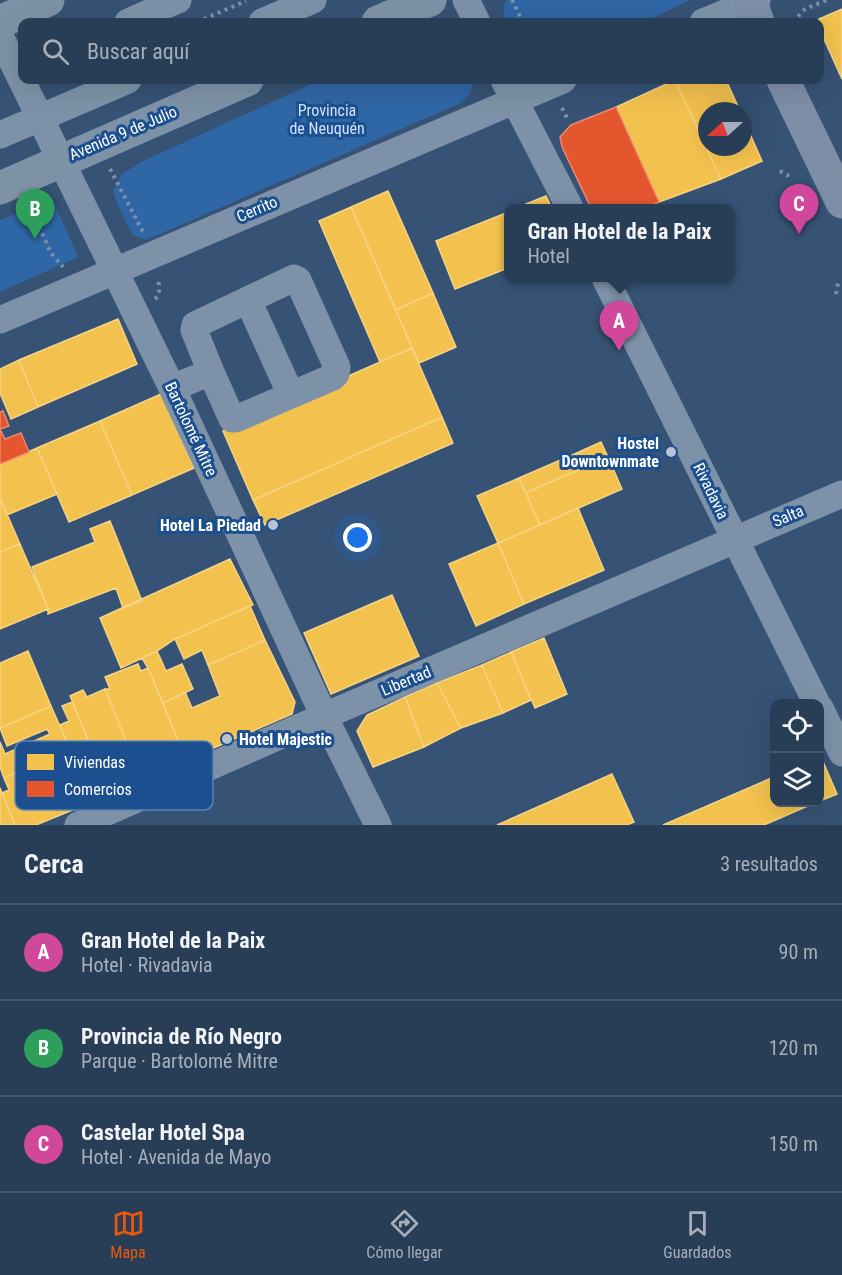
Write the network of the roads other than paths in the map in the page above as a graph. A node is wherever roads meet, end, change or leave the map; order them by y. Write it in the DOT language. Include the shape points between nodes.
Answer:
graph roads {
  1 [pos="48,0"];
  2 [pos="178,0"];
  3 [pos="313,0"];
  4 [pos="430,0"];
  5 [pos="466,0"];
  6 [pos="754,6"];
  7 [pos="138,18"];
  8 [pos="271,18"];
  9 [pos="387,18"];
  10 [pos="475,18"];
  11 [pos="716,18"];
  12 [pos="0,22"];
  13 [pos="0,36"];
  14 [pos="13,74"];
  15 [pos="19,84"];
  16 [pos="119,84"];
  17 [pos="238,84"];
  18 [pos="540,84"];
  19 [pos="785,84"];
  20 [pos="509,89"];
  21 [pos="40,118"];
  22 [pos="0,135"];
  23 [pos="61,160"];
  24 [pos="9,184"];
  25 [pos="842,202"];
  26 [pos="568,204"];
  27 [pos="115,270"];
  28 [pos="606,282"];
  29 [pos="248,300"];
  30 [pos="0,320"];
  31 [pos="211,372"];
  32 [pos="172,388"];
  33 [pos="291,395"];
  34 [pos="842,494"];
  35 [pos="735,539"];
  36 [pos="815,699"];
  37 [pos="324,716"];
  38 [pos="824,718"];
  39 [pos="842,753"];
  40 [pos="213,765"];
  41 [pos="112,810"];
  42 [pos="78,825"];
  43 [pos="378,825"];
  1 -- 12 [label="highway"];
  2 -- 7 [label="street"];
  3 -- 8 [label="street"];
  4 -- 9 [label="highway"];
  5 -- 10 [label="street"];
  6 -- 11 [label="street"];
  13 -- 14 [label="street, Bartolomé Mitre"];
  15 -- 21 [label="street, Bartolomé Mitre"];
  16 -- 21 [label="street"];
  17 -- 23 [label="highway, Avenida 9 de Julio"];
  18 -- 20 [label="street, Cerrito"];
  19 -- 25 [label="main road"];
  20 -- 26 [label="street"];
  20 -- 27 [label="street, Cerrito"];
  21 -- 22 [label="street"];
  21 -- 23 [label="street, Bartolomé Mitre"];
  23 -- 24 [label="highway, Avenida 9 de Julio"];
  23 -- 27 [label="street, Bartolomé Mitre"];
  27 -- 30 [label="street, Cerrito"];
  27 -- 32 [label="street, Bartolomé Mitre"];
  28 -- 35 [label="street, Rivadavia"];
  29 -- 31 [label="street" via="195,325"];
  29 -- 33 [label="street"];
  29 -- 33 [label="street" via="294,278 298,280 337,367 333,377"];
  31 -- 32 [label="street"];
  31 -- 33 [label="street" via="232,419"];
  32 -- 37 [label="street, Bartolomé Mitre"];
  34 -- 35 [label="street, Salta"];
  35 -- 36 [label="street, Rivadavia"];
  35 -- 37 [label="street, Libertad"];
  37 -- 40 [label="street, Libertad"];
  37 -- 43 [label="street, Bartolomé Mitre"];
  38 -- 39 [label="street"];
  41 -- 42 [label="street, Libertad"];
}
